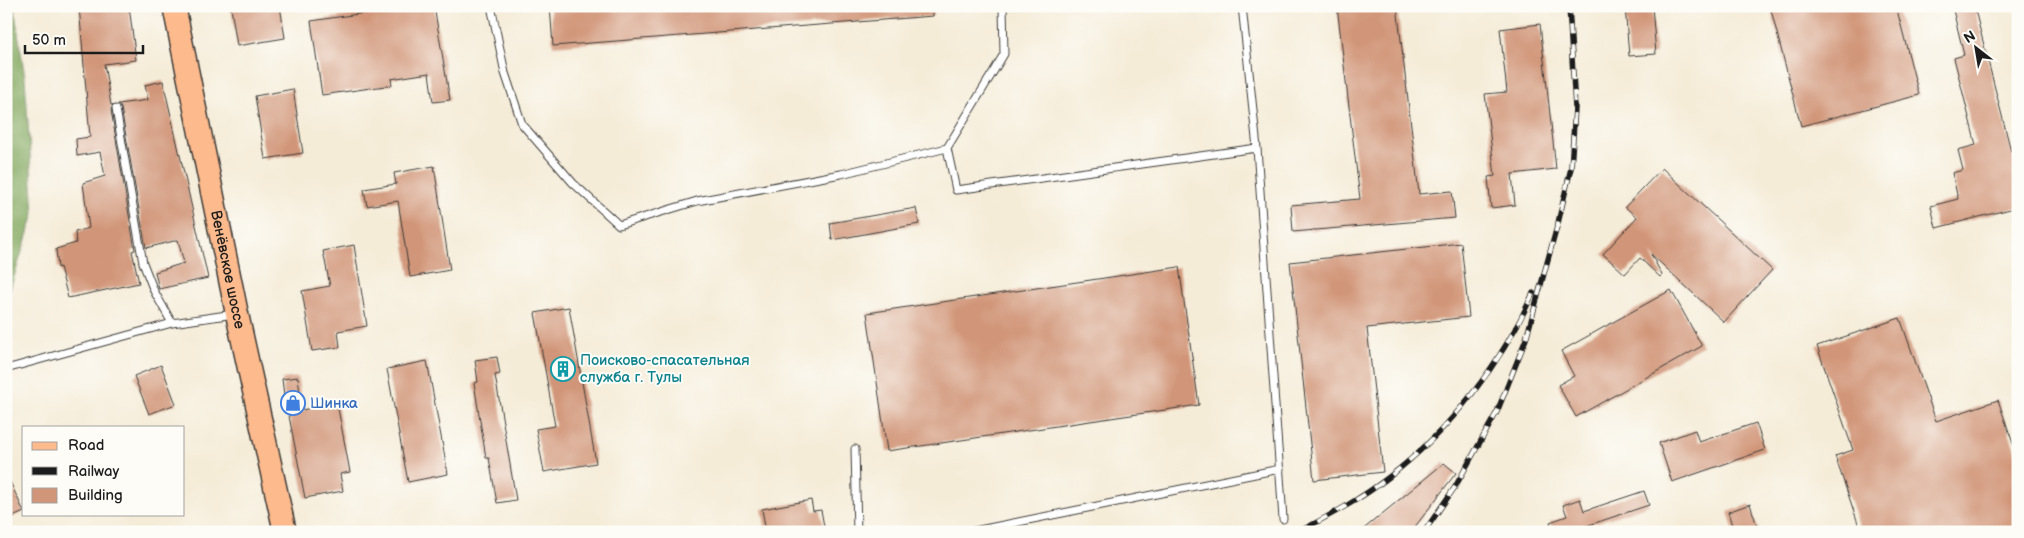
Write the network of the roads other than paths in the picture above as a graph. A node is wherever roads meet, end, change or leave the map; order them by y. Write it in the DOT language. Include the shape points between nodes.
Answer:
graph roads {
  1 [pos="174,6"];
  2 [pos="491,6"];
  3 [pos="1003,6"];
  4 [pos="1242,6"];
  5 [pos="116,109"];
  6 [pos="947,148"];
  7 [pos="1256,148"];
  8 [pos="237,314"];
  9 [pos="172,323"];
  10 [pos="6,369"];
  11 [pos="855,448"];
  12 [pos="1280,469"];
  13 [pos="1283,519"];
  14 [pos="285,532"];
  15 [pos="857,532"];
  16 [pos="969,532"];
  1 -- 8 [label="main road, Венёвское шоссе"];
  2 -- 6 [label="lane" via="505,73 522,124 574,183 619,225 697,201 841,174"];
  3 -- 6 [label="lane" via="1004,54"];
  4 -- 7 [label="lane"];
  5 -- 9 [label="lane" via="144,263 154,291"];
  6 -- 7 [label="lane" via="956,190"];
  7 -- 12 [label="lane"];
  8 -- 9 [label="lane"];
  8 -- 14 [label="main road, Венёвское шоссе"];
  9 -- 10 [label="lane"];
  11 -- 15 [label="lane"];
  12 -- 13 [label="lane"];
  12 -- 16 [label="lane"];
}
